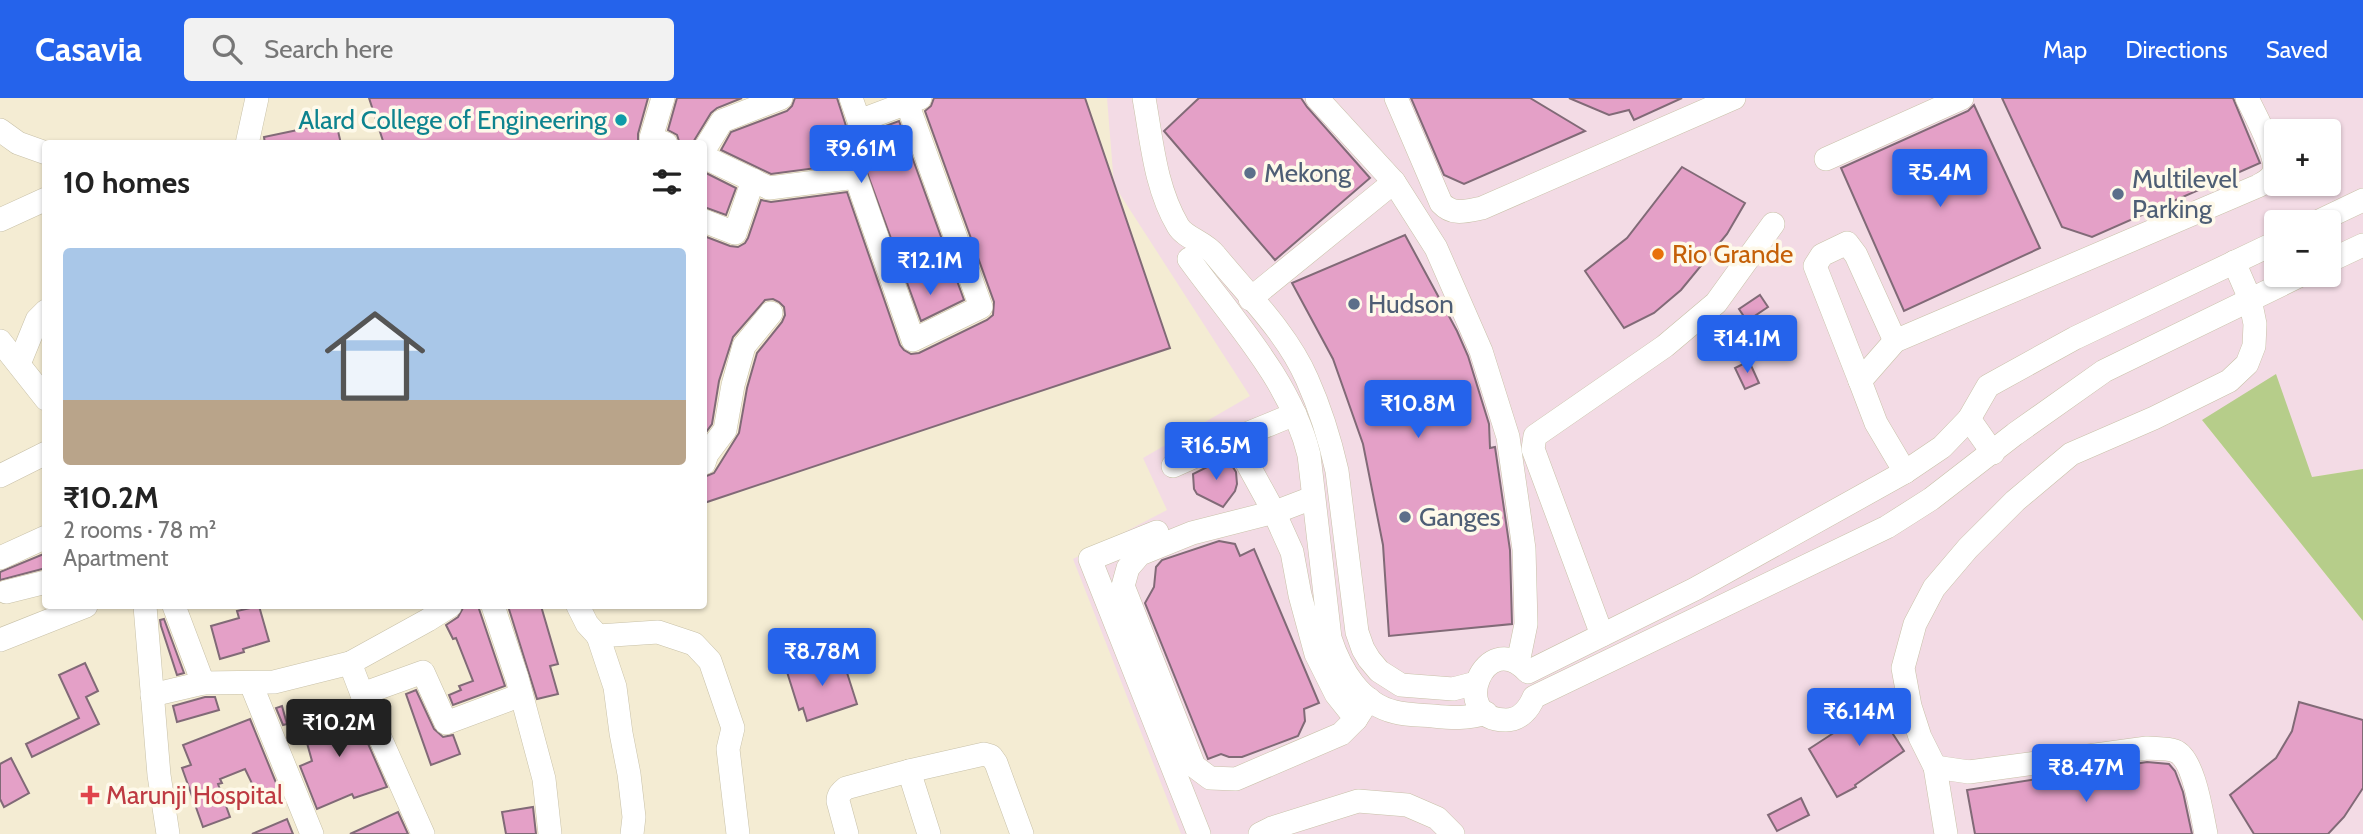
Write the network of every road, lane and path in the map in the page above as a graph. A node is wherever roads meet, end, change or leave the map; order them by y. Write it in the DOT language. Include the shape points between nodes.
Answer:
graph roads {
  1 [pos="257,98"];
  2 [pos="663,98"];
  3 [pos="781,98"];
  4 [pos="851,98"];
  5 [pos="1144,98"];
  6 [pos="1317,98"];
  7 [pos="1396,98"];
  8 [pos="1734,98"];
  9 [pos="1962,98"];
  10 [pos="2247,98"];
  11 [pos="914,100"];
  12 [pos="0,130"];
  13 [pos="248,140"];
  14 [pos="656,140"];
  15 [pos="707,145"];
  16 [pos="42,152"];
  17 [pos="707,158"];
  18 [pos="1826,159"];
  19 [pos="753,180"];
  20 [pos="1394,182"];
  21 [pos="2363,200"];
  22 [pos="42,201"];
  23 [pos="2341,211"];
  24 [pos="0,220"];
  25 [pos="707,222"];
  26 [pos="1773,224"];
  27 [pos="2363,245"];
  28 [pos="2264,248"];
  29 [pos="2341,255"];
  30 [pos="1189,259"];
  31 [pos="2234,262"];
  32 [pos="2276,287"];
  33 [pos="1250,299"];
  34 [pos="2250,299"];
  35 [pos="771,313"];
  36 [pos="42,316"];
  37 [pos="0,341"];
  38 [pos="1895,341"];
  39 [pos="19,365"];
  40 [pos="1860,381"];
  41 [pos="42,394"];
  42 [pos="1295,414"];
  43 [pos="1969,419"];
  44 [pos="1234,439"];
  45 [pos="1993,453"];
  46 [pos="707,454"];
  47 [pos="42,455"];
  48 [pos="1173,466"];
  49 [pos="1906,472"];
  50 [pos="0,476"];
  51 [pos="1312,498"];
  52 [pos="1274,512"];
  53 [pos="1179,523"];
  54 [pos="42,539"];
  55 [pos="0,558"];
  56 [pos="42,583"];
  57 [pos="6,592"];
  58 [pos="78,609"];
  59 [pos="145,609"];
  60 [pos="175,609"];
  61 [pos="445,609"];
  62 [pos="495,609"];
  63 [pos="580,609"];
  64 [pos="1602,635"];
  65 [pos="598,636"];
  66 [pos="0,640"];
  67 [pos="350,663"];
  68 [pos="1523,667"];
  69 [pos="203,683"];
  70 [pos="1476,683"];
  71 [pos="251,684"];
  72 [pos="362,694"];
  73 [pos="152,695"];
  74 [pos="522,695"];
  75 [pos="1369,698"];
  76 [pos="1486,713"];
  77 [pos="1356,719"];
  78 [pos="1935,767"];
  79 [pos="909,771"];
  80 [pos="168,834"];
  81 [pos="312,834"];
  82 [pos="423,834"];
  83 [pos="550,834"];
  84 [pos="632,834"];
  85 [pos="738,834"];
  86 [pos="847,834"];
  87 [pos="929,834"];
  88 [pos="1021,834"];
  89 [pos="1199,834"];
  90 [pos="1260,834"];
  91 [pos="1453,834"];
  92 [pos="1946,834"];
  93 [pos="2206,834"];
  1 -- 13 [label="street"];
  2 -- 14 [label="street" via="651,138"];
  3 -- 15 [label="street" via="722,121"];
  4 -- 11 [label="street" via="859,121"];
  5 -- 33 [label="street" via="1166,204 1180,230 1208,246"];
  6 -- 20 [label="street"];
  7 -- 8 [label="street" via="1441,203 1458,212 1482,208"];
  9 -- 18 [label="street"];
  10 -- 38 [label="street" via="2273,156 2271,178"];
  11 -- 19 [label="street" via="981,307 913,340 856,177 769,188"];
  12 -- 16 [label="street"];
  17 -- 19 [label="street"];
  19 -- 25 [label="street" via="735,233"];
  20 -- 33 [label="street"];
  20 -- 68 [label="street" via="1441,259 1481,351 1508,438 1524,549"];
  21 -- 23 [label="street"];
  22 -- 24 [label="street"];
  26 -- 64 [label="street" via="1716,303 1665,346 1535,436 1534,449"];
  27 -- 29 [label="street"];
  28 -- 31 [label="street"];
  30 -- 42 [label="street" via="1268,366"];
  31 -- 34 [label="street"];
  31 -- 43 [label="street" via="2074,338 1988,386"];
  32 -- 34 [label="street"];
  33 -- 70 [label="street" via="1280,335 1306,378 1332,446 1363,649 1379,671 1401,685 1453,689"];
  34 -- 45 [label="street" via="2104,371"];
  34 -- 78 [label="street" via="2254,346 2247,364 2229,381 2071,454 2015,500 1934,588 1915,624 1903,668 1920,737"];
  35 -- 46 [label="street" via="744,346 725,430"];
  36 -- 39 [label="street"];
  37 -- 39 [label="street"];
  38 -- 40 [label="street"];
  38 -- 40 [label="street" via="1847,243 1822,255 1815,266"];
  39 -- 41 [label="street"];
  40 -- 49 [label="street" via="1876,424"];
  42 -- 44 [label="street"];
  42 -- 51 [label="street" via="1309,455"];
  43 -- 45 [label="street"];
  43 -- 49 [label="street" via="1942,447"];
  44 -- 48 [label="street"];
  44 -- 52 [label="street"];
  45 -- 76 [label="street" via="1887,527 1534,697 1528,709 1511,719"];
  47 -- 50 [label="street"];
  49 -- 64 [label="street"];
  51 -- 52 [label="street"];
  51 -- 75 [label="street" via="1330,638 1346,675"];
  52 -- 77 [label="street" via="1292,552 1316,654 1336,694"];
  52 -- 77 [label="street" via="1192,533 1140,554 1128,568 1123,586 1194,766 1210,778 1236,779 1341,734"];
  53 -- 89 [label="street" via="1090,559"];
  54 -- 55 [label="street"];
  56 -- 57 [label="street"];
  58 -- 66 [label="street"];
  59 -- 73 [label="street"];
  60 -- 69 [label="street"];
  61 -- 67 [label="street"];
  62 -- 74 [label="street"];
  63 -- 65 [label="street"];
  64 -- 68 [label="street"];
  65 -- 84 [label="street" via="615,687 632,796"];
  65 -- 85 [label="street" via="658,632 694,644 710,661 733,728 728,749"];
  67 -- 71 [label="street"];
  67 -- 72 [label="street"];
  68 -- 70 [label="street" via="1505,660 1492,663"];
  69 -- 71 [label="street"];
  69 -- 73 [label="street"];
  70 -- 76 [label="street" via="1478,702"];
  71 -- 81 [label="street"];
  72 -- 74 [label="street" via="423,671 446,723"];
  72 -- 82 [label="street"];
  73 -- 80 [label="street"];
  74 -- 83 [label="street" via="544,779"];
  75 -- 76 [label="street" via="1394,712 1460,719"];
  75 -- 77 [label="street"];
  78 -- 92 [label="street"];
  78 -- 93 [label="street" via="1969,772 2147,748 2174,750 2189,765"];
  79 -- 86 [label="street" via="842,791 838,801"];
  79 -- 87 [label="street"];
  79 -- 88 [label="street" via="991,756"];
  90 -- 91 [label="street" via="1358,801 1408,805 1437,818"];
}
